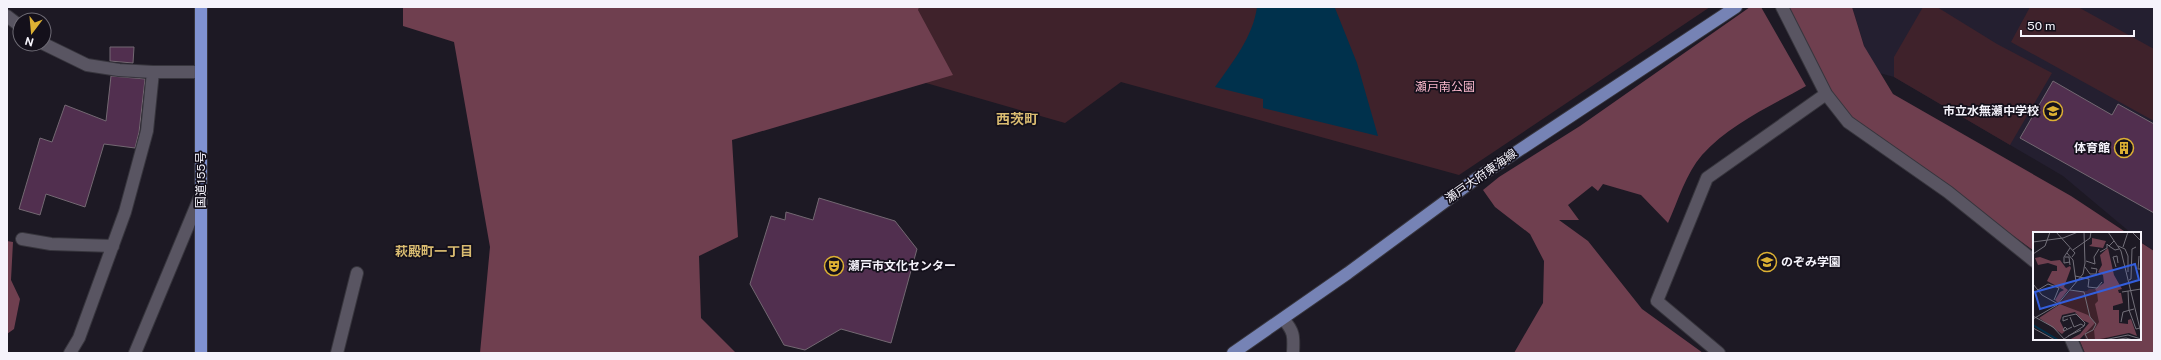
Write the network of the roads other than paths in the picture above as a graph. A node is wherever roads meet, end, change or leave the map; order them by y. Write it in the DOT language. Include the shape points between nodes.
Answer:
graph roads {
  1 [pos="200,7"];
  2 [pos="1736,7"];
  3 [pos="1782,7"];
  4 [pos="52,48"];
  5 [pos="153,72"];
  6 [pos="201,72"];
  7 [pos="1826,94"];
  8 [pos="200,197"];
  9 [pos="22,239"];
  10 [pos="113,246"];
  11 [pos="2033,260"];
  12 [pos="357,273"];
  13 [pos="1283,319"];
  14 [pos="2071,340"];
  15 [pos="70,353"];
  16 [pos="135,353"];
  17 [pos="201,353"];
  18 [pos="337,353"];
  19 [pos="1233,353"];
  20 [pos="1293,353"];
  21 [pos="1719,353"];
  22 [pos="2077,353"];
  1 -- 6 [label="highway, 国道155号"];
  2 -- 13 [label="main road, 瀬戸大府東海線" via="1476,178"];
  3 -- 7 [label="street"];
  4 -- 5 [label="street" via="87,64 119,70"];
  5 -- 6 [label="street"];
  5 -- 10 [label="street" via="147,131"];
  6 -- 8 [label="highway, 国道155号"];
  7 -- 11 [label="street" via="1848,122 1948,192"];
  7 -- 21 [label="street" via="1707,178 1701,192 1657,302"];
  8 -- 16 [label="street"];
  8 -- 17 [label="highway, 国道155号"];
  9 -- 10 [label="street" via="51,244"];
  10 -- 15 [label="street" via="79,338"];
  12 -- 18 [label="street"];
  13 -- 19 [label="main road, 瀬戸大府東海線"];
  13 -- 20 [label="street" via="1292,329"];
  14 -- 22 [label="street"];
}
